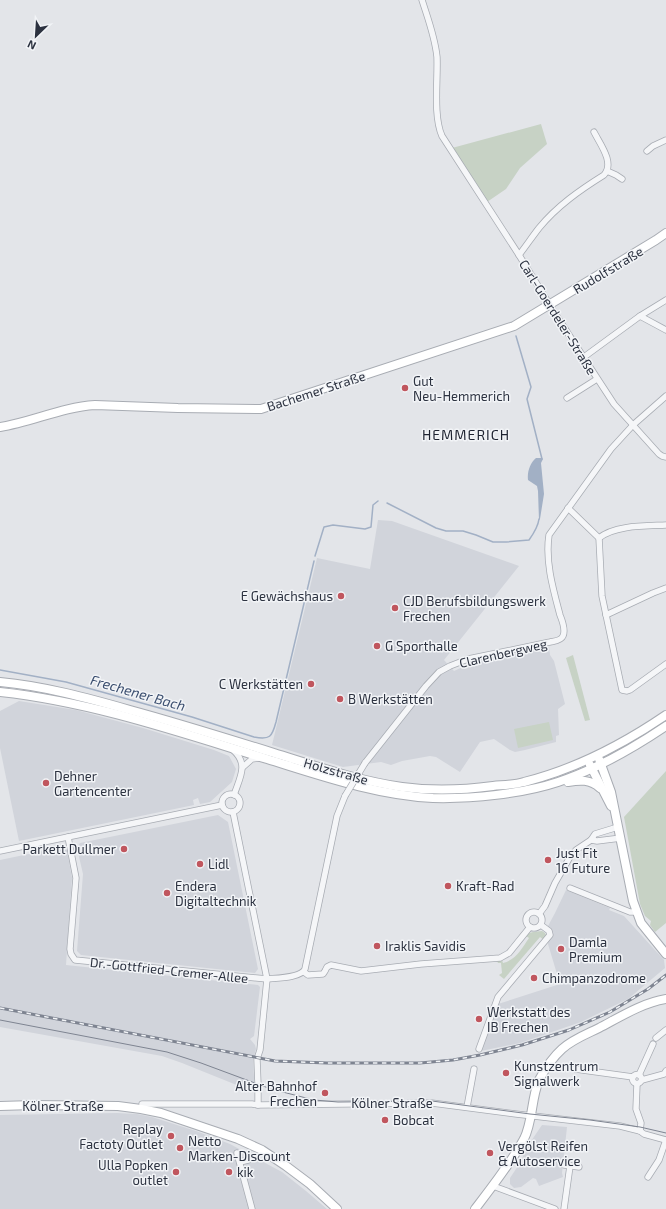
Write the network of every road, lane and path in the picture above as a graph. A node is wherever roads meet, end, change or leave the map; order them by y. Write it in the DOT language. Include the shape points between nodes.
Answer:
graph roads {
  1 [pos="422,0"];
  2 [pos="594,132"];
  3 [pos="666,140"];
  4 [pos="647,151"];
  5 [pos="607,171"];
  6 [pos="622,179"];
  7 [pos="666,233"];
  8 [pos="519,255"];
  9 [pos="666,300"];
  10 [pos="550,305"];
  11 [pos="640,316"];
  12 [pos="666,330"];
  13 [pos="584,357"];
  14 [pos="597,378"];
  15 [pos="666,396"];
  16 [pos="567,398"];
  17 [pos="633,425"];
  18 [pos="0,427"];
  19 [pos="666,457"];
  20 [pos="568,508"];
  21 [pos="666,525"];
  22 [pos="599,538"];
  23 [pos="666,588"];
  24 [pos="606,615"];
  25 [pos="666,664"];
  26 [pos="0,682"];
  27 [pos="0,692"];
  28 [pos="666,716"];
  29 [pos="666,726"];
  30 [pos="231,748"];
  31 [pos="598,755"];
  32 [pos="262,758"];
  33 [pos="588,760"];
  34 [pos="602,764"];
  35 [pos="243,767"];
  36 [pos="592,769"];
  37 [pos="557,782"];
  38 [pos="602,790"];
  39 [pos="234,795"];
  40 [pos="222,805"];
  41 [pos="233,812"];
  42 [pos="615,814"];
  43 [pos="618,827"];
  44 [pos="68,837"];
  45 [pos="620,838"];
  46 [pos="591,840"];
  47 [pos="0,852"];
  48 [pos="570,888"];
  49 [pos="636,912"];
  50 [pos="539,914"];
  51 [pos="541,925"];
  52 [pos="530,927"];
  53 [pos="666,954"];
  54 [pos="304,972"];
  55 [pos="267,979"];
  56 [pos="666,999"];
  57 [pos="666,1030"];
  58 [pos="656,1038"];
  59 [pos="653,1044"];
  60 [pos="479,1049"];
  61 [pos="474,1069"];
  62 [pos="575,1069"];
  63 [pos="666,1071"];
  64 [pos="638,1079"];
  65 [pos="142,1104"];
  66 [pos="258,1105"];
  67 [pos="0,1106"];
  68 [pos="467,1107"];
  69 [pos="530,1116"];
  70 [pos="640,1131"];
  71 [pos="666,1140"];
  72 [pos="237,1153"];
  73 [pos="248,1160"];
  74 [pos="240,1162"];
  75 [pos="579,1167"];
  76 [pos="648,1177"];
  77 [pos="493,1186"];
  78 [pos="252,1209"];
  79 [pos="337,1209"];
  80 [pos="475,1209"];
  81 [pos="555,1209"];
  82 [pos="564,1209"];
  1 -- 8 [label="street, Carl-Goerdeler-Straße" via="433,32 436,51 439,130"];
  2 -- 5 [label="street" via="606,156"];
  3 -- 4 [label="street"];
  5 -- 6 [label="street"];
  5 -- 8 [label="street, Carl-Goerdeler-Straße" via="556,211"];
  7 -- 10 [label="main road, Rudolfstraße"];
  8 -- 10 [label="street, Carl-Goerdeler-Straße"];
  9 -- 11 [label="street"];
  10 -- 13 [label="street, Carl-Goerdeler-Straße"];
  10 -- 18 [label="main road, Bachemer Straße" via="514,326 261,409 90,405 57,411"];
  11 -- 12 [label="street"];
  11 -- 13 [label="street"];
  13 -- 14 [label="street, Carl-Goerdeler-Straße"];
  14 -- 16 [label="street, Carl-Goerdeler-Straße"];
  14 -- 17 [label="street, Carl-Goerdeler-Straße" via="614,404"];
  15 -- 17 [label="street, Clarenbergweg"];
  17 -- 19 [label="street, Carl-Goerdeler-Straße" via="659,454"];
  17 -- 20 [label="street, Clarenbergweg" via="603,460"];
  20 -- 22 [label="street"];
  20 -- 54 [label="street, Clarenbergweg, bridge" via="549,535 547,546 564,636 550,642 468,659 439,672 365,763 345,796 337,816"];
  21 -- 22 [label="street" via="613,530"];
  22 -- 24 [label="street" via="602,596"];
  23 -- 24 [label="street"];
  24 -- 25 [label="street" via="621,688 624,691 630,690"];
  26 -- 33 [label="main road, Holzstraße" via="87,698 168,720 326,770 402,787 433,790 474,789 522,783"];
  27 -- 30 [label="main road, Holzstraße" via="108,712"];
  28 -- 31 [label="main road, Holzstraße"];
  29 -- 34 [label="main road, Holzstraße" via="643,742"];
  30 -- 32 [label="main road, Holzstraße"];
  30 -- 35 [label="street" via="239,756"];
  31 -- 33 [label="main road, Holzstraße"];
  31 -- 34 [label="main road"];
  32 -- 35 [label="street" via="252,759"];
  32 -- 37 [label="main road, Holzstraße" via="371,790 434,798 514,792"];
  33 -- 36 [label="main road"];
  34 -- 36 [label="main road, Holzstraße"];
  34 -- 42 [label="main road"];
  35 -- 39 [label="street, Dr.-Gottfried-Cremer-Allee"];
  36 -- 37 [label="main road, Holzstraße"];
  36 -- 38 [label="main road"];
  37 -- 38 [label="main road, Holzstraße" via="586,780"];
  38 -- 42 [label="main road"];
  39 -- 40 [label="street" via="225,797"];
  39 -- 41 [label="street, Dr.-Gottfried-Cremer-Allee" via="240,803 238,809"];
  40 -- 41 [label="street" via="227,812"];
  40 -- 44 [label="street"];
  41 -- 55 [label="street, Dr.-Gottfried-Cremer-Allee"];
  42 -- 43 [label="main road"];
  43 -- 45 [label="main road"];
  43 -- 46 [label="street" via="596,834"];
  44 -- 47 [label="street"];
  44 -- 55 [label="street, Dr.-Gottfried-Cremer-Allee" via="76,878 70,949 75,960"];
  45 -- 46 [label="street"];
  45 -- 49 [label="main road"];
  46 -- 50 [label="street" via="570,857"];
  48 -- 49 [label="street" via="630,912"];
  49 -- 53 [label="main road" via="640,923"];
  50 -- 51 [label="street" via="542,918"];
  50 -- 52 [label="street" via="531,913 527,916 526,922"];
  51 -- 52 [label="street" via="537,928"];
  51 -- 60 [label="street" via="550,935 498,997"];
  52 -- 54 [label="street" via="509,953 500,958 361,971 331,965 323,974 308,975"];
  54 -- 55 [label="street, Dr.-Gottfried-Cremer-Allee" via="296,976"];
  55 -- 66 [label="street, Dr.-Gottfried-Cremer-Allee" via="257,1059"];
  56 -- 69 [label="main road" via="633,1010 563,1048 545,1069 536,1089"];
  57 -- 58 [label="street"];
  59 -- 64 [label="street"];
  61 -- 68 [label="street"];
  62 -- 64 [label="street"];
  63 -- 64 [label="street" via="664,1074"];
  64 -- 70 [label="street" via="636,1109 641,1123"];
  65 -- 66 [label="street, Kölner Straße"];
  66 -- 68 [label="street, Kölner Straße" via="432,1103"];
  67 -- 79 [label="main road, Kölner Straße" via="118,1106 161,1113 238,1139 262,1150 310,1184"];
  68 -- 69 [label="street, Kölner Straße"];
  69 -- 70 [label="street, Kölner Straße" via="620,1126"];
  69 -- 77 [label="main road" via="524,1138"];
  70 -- 71 [label="street, Kölner Straße"];
  71 -- 76 [label="street, Kölner Straße" via="659,1160"];
  72 -- 74 [label="street"];
  73 -- 74 [label="street"];
  74 -- 78 [label="street"];
  75 -- 82 [label="street" via="567,1166"];
  77 -- 80 [label="main road"];
  77 -- 81 [label="street"];
}
